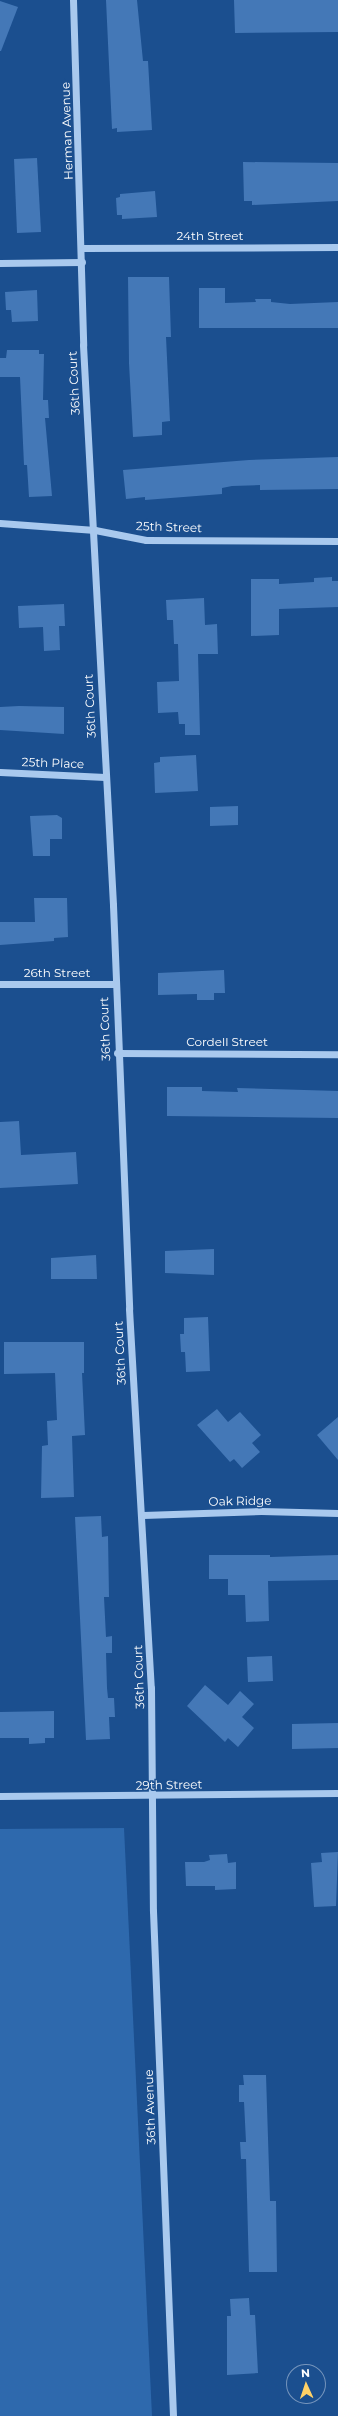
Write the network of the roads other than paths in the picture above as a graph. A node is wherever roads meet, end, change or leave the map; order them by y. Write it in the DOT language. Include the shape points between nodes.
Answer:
graph roads {
  1 [pos="73,0"];
  2 [pos="338,247"];
  3 [pos="82,248"];
  4 [pos="82,262"];
  5 [pos="0,263"];
  6 [pos="0,523"];
  7 [pos="95,530"];
  8 [pos="338,541"];
  9 [pos="0,772"];
  10 [pos="105,777"];
  11 [pos="0,984"];
  12 [pos="115,984"];
  13 [pos="117,1053"];
  14 [pos="338,1054"];
  15 [pos="338,1513"];
  16 [pos="142,1515"];
  17 [pos="338,1793"];
  18 [pos="0,1796"];
  19 [pos="153,1796"];
  20 [pos="173,2416"];
  1 -- 3 [label="street, Herman Avenue"];
  2 -- 3 [label="street, 24th Street"];
  3 -- 4 [label="street, Herman Avenue"];
  4 -- 5 [label="street"];
  4 -- 7 [label="street, 36th Court" via="83,345"];
  6 -- 7 [label="street, 25th Street"];
  7 -- 8 [label="street, 25th Street" via="146,540"];
  7 -- 10 [label="street, 36th Court"];
  9 -- 10 [label="street, 25th Place"];
  10 -- 12 [label="street, 36th Court"];
  11 -- 12 [label="street, 26th Street"];
  12 -- 13 [label="street, 36th Court"];
  13 -- 14 [label="street, Cordell Street"];
  13 -- 16 [label="street, 36th Court" via="134,1407"];
  15 -- 16 [label="street, Oak Ridge" via="261,1511"];
  16 -- 19 [label="street, 36th Court"];
  17 -- 19 [label="street, 29th Street"];
  18 -- 19 [label="street, 29th Street"];
  19 -- 20 [label="street, 36th Avenue" via="153,1911"];
}
